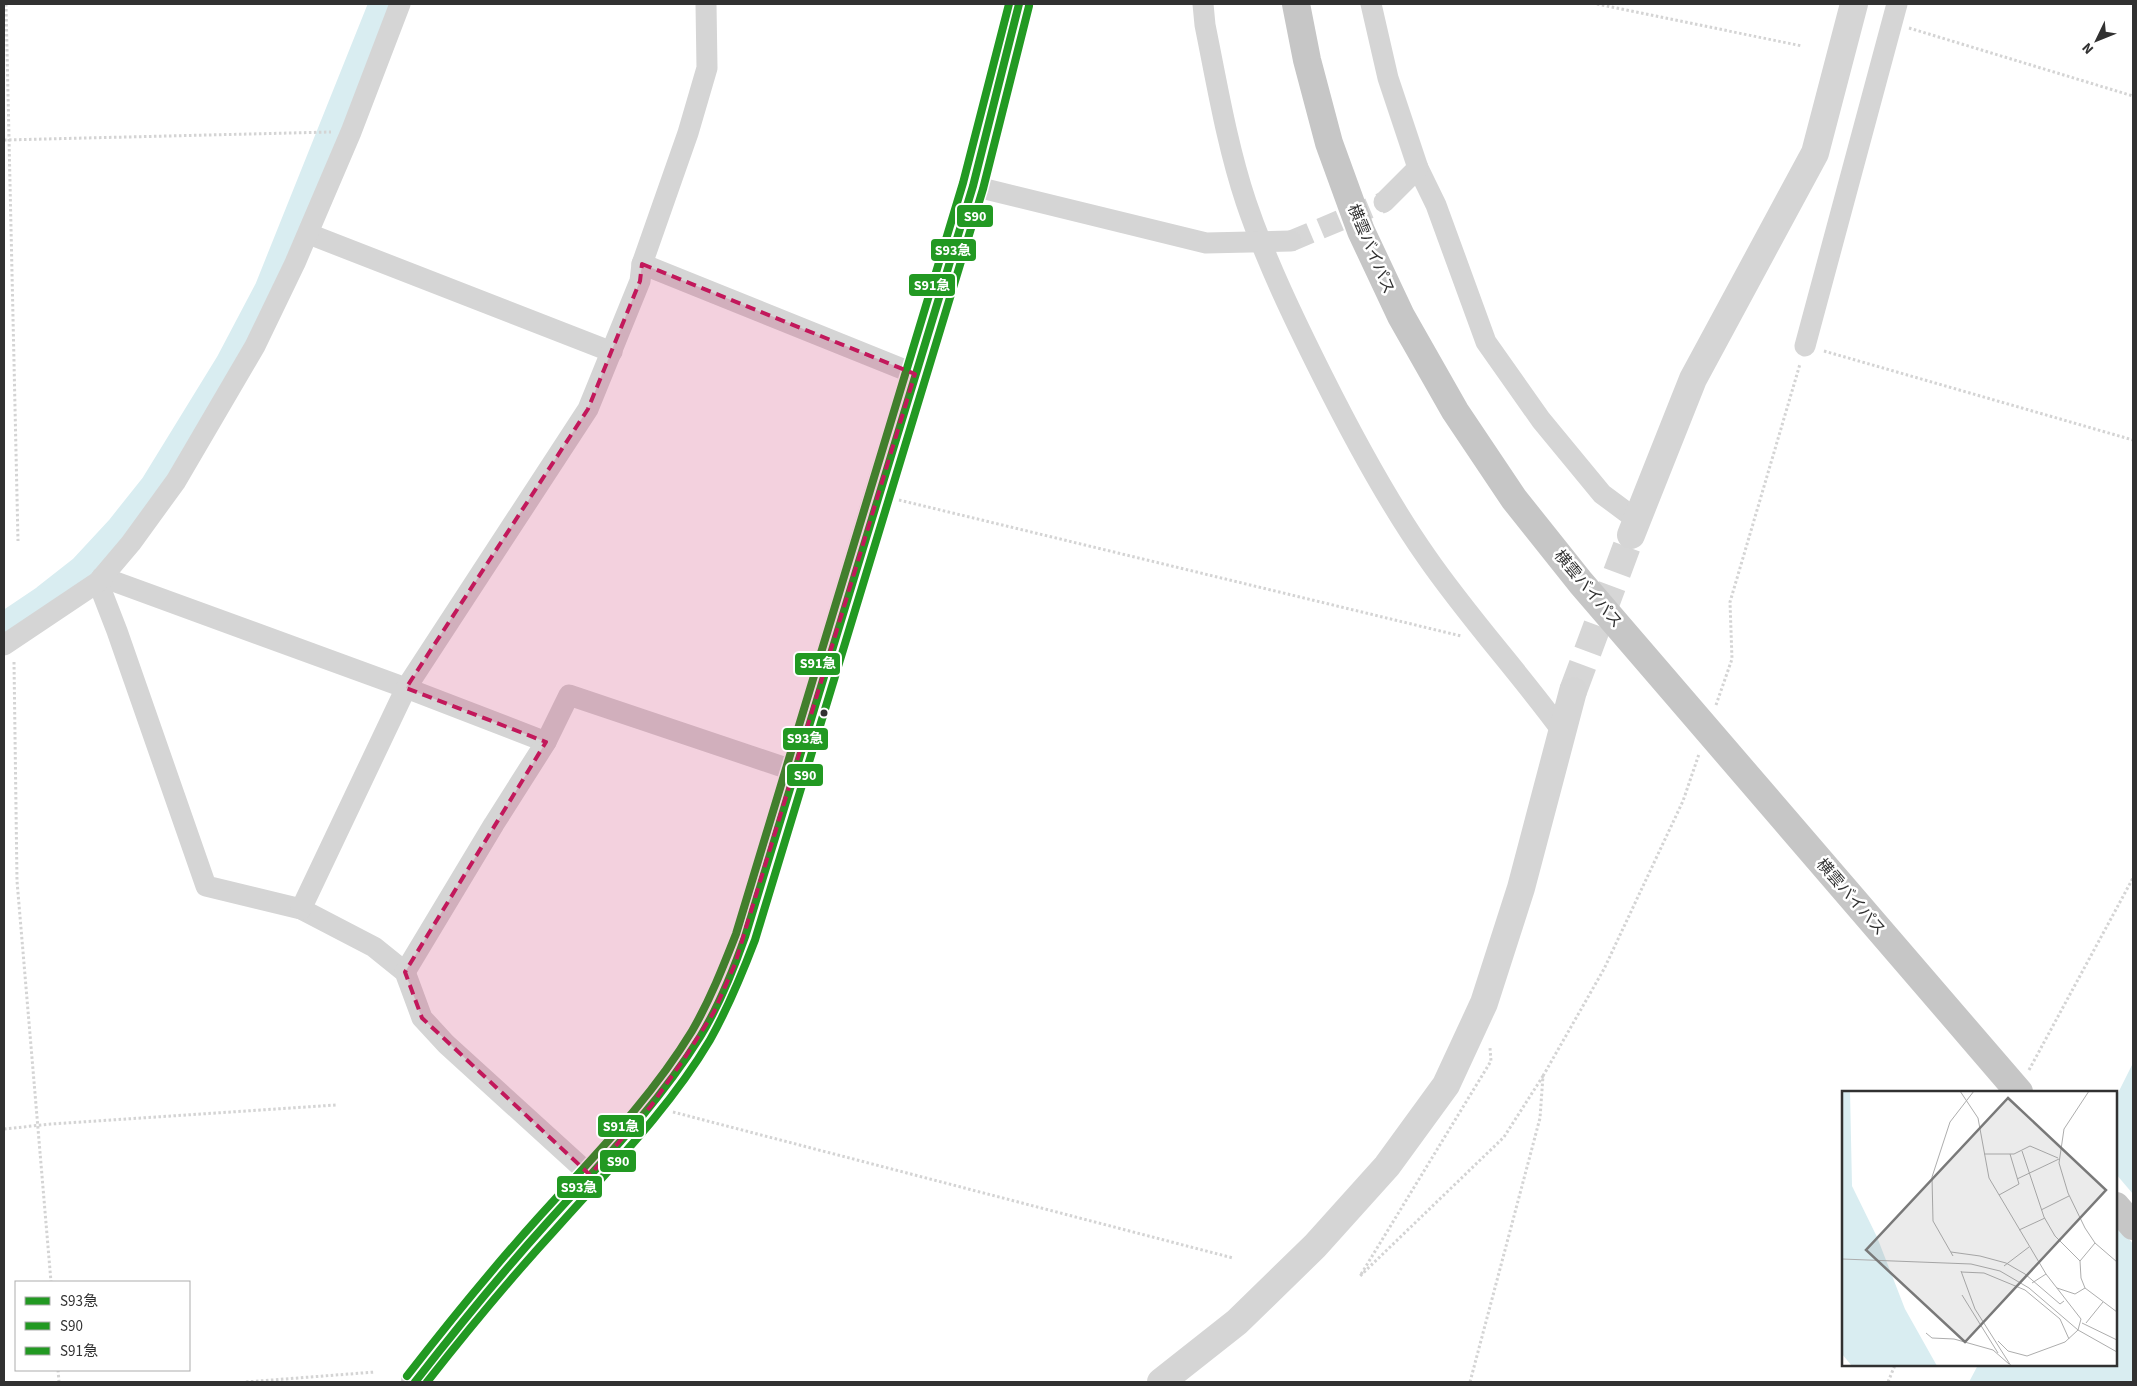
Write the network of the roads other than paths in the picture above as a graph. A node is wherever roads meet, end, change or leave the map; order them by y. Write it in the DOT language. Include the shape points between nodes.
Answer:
graph roads {
  1 [pos="400,4"];
  2 [pos="706,4"];
  3 [pos="1019,4"];
  4 [pos="1203,4"];
  5 [pos="1296,4"];
  6 [pos="1371,4"];
  7 [pos="1854,4"];
  8 [pos="1894,13"];
  9 [pos="1418,168"];
  10 [pos="973,186"];
  11 [pos="1384,202"];
  12 [pos="309,234"];
  13 [pos="1291,241"];
  14 [pos="1261,242"];
  15 [pos="642,264"];
  16 [pos="1805,346"];
  17 [pos="612,352"];
  18 [pos="915,374"];
  19 [pos="1634,528"];
  20 [pos="100,580"];
  21 [pos="9,642"];
  22 [pos="406,688"];
  23 [pos="1573,691"];
  24 [pos="1562,731"];
  25 [pos="546,742"];
  26 [pos="795,771"];
  27 [pos="302,909"];
  28 [pos="405,972"];
  29 [pos="2022,1084"];
  30 [pos="590,1175"];
  31 [pos="2117,1207"];
  32 [pos="2133,1226"];
  33 [pos="415,1382"];
  34 [pos="1161,1382"];
  1 -- 12 [label="street"];
  2 -- 15 [label="street" via="707,68"];
  3 -- 10 [label="main road"];
  4 -- 14 [label="street" via="1233,157"];
  5 -- 29 [label="highway, 横雲バイパス" via="1329,143 1361,231 1400,316 1455,411 1514,499 1581,583 1686,704"];
  6 -- 9 [label="street" via="1388,78"];
  7 -- 19 [label="street" via="1814,153 1693,379"];
  8 -- 16 [label="street"];
  9 -- 11 [label="street"];
  9 -- 19 [label="street" via="1436,205 1486,342 1540,420"];
  10 -- 14 [label="street" via="1206,243"];
  10 -- 18 [label="main road"];
  12 -- 17 [label="street"];
  12 -- 20 [label="street" via="255,346 176,481 132,543"];
  13 -- 14 [label="street"];
  14 -- 24 [label="street" via="1306,342 1384,492 1481,630 1530,687"];
  15 -- 17 [label="street" via="640,281"];
  15 -- 18 [label="street"];
  17 -- 22 [label="street" via="588,409"];
  18 -- 26 [label="main road"];
  20 -- 21 [label="street"];
  20 -- 22 [label="street"];
  20 -- 27 [label="street" via="206,886"];
  22 -- 25 [label="street"];
  22 -- 27 [label="street"];
  23 -- 24 [label="street"];
  24 -- 34 [label="street" via="1521,888 1484,1003 1446,1084 1387,1166 1315,1246 1238,1322"];
  25 -- 26 [label="street" via="568,695"];
  25 -- 28 [label="street"];
  26 -- 30 [label="main road" via="729,980 698,1038 651,1106"];
  27 -- 28 [label="street" via="374,947"];
  28 -- 30 [label="street" via="422,1018 446,1044"];
  30 -- 33 [label="main road" via="472,1308"];
  31 -- 32 [label="highway"];
}
